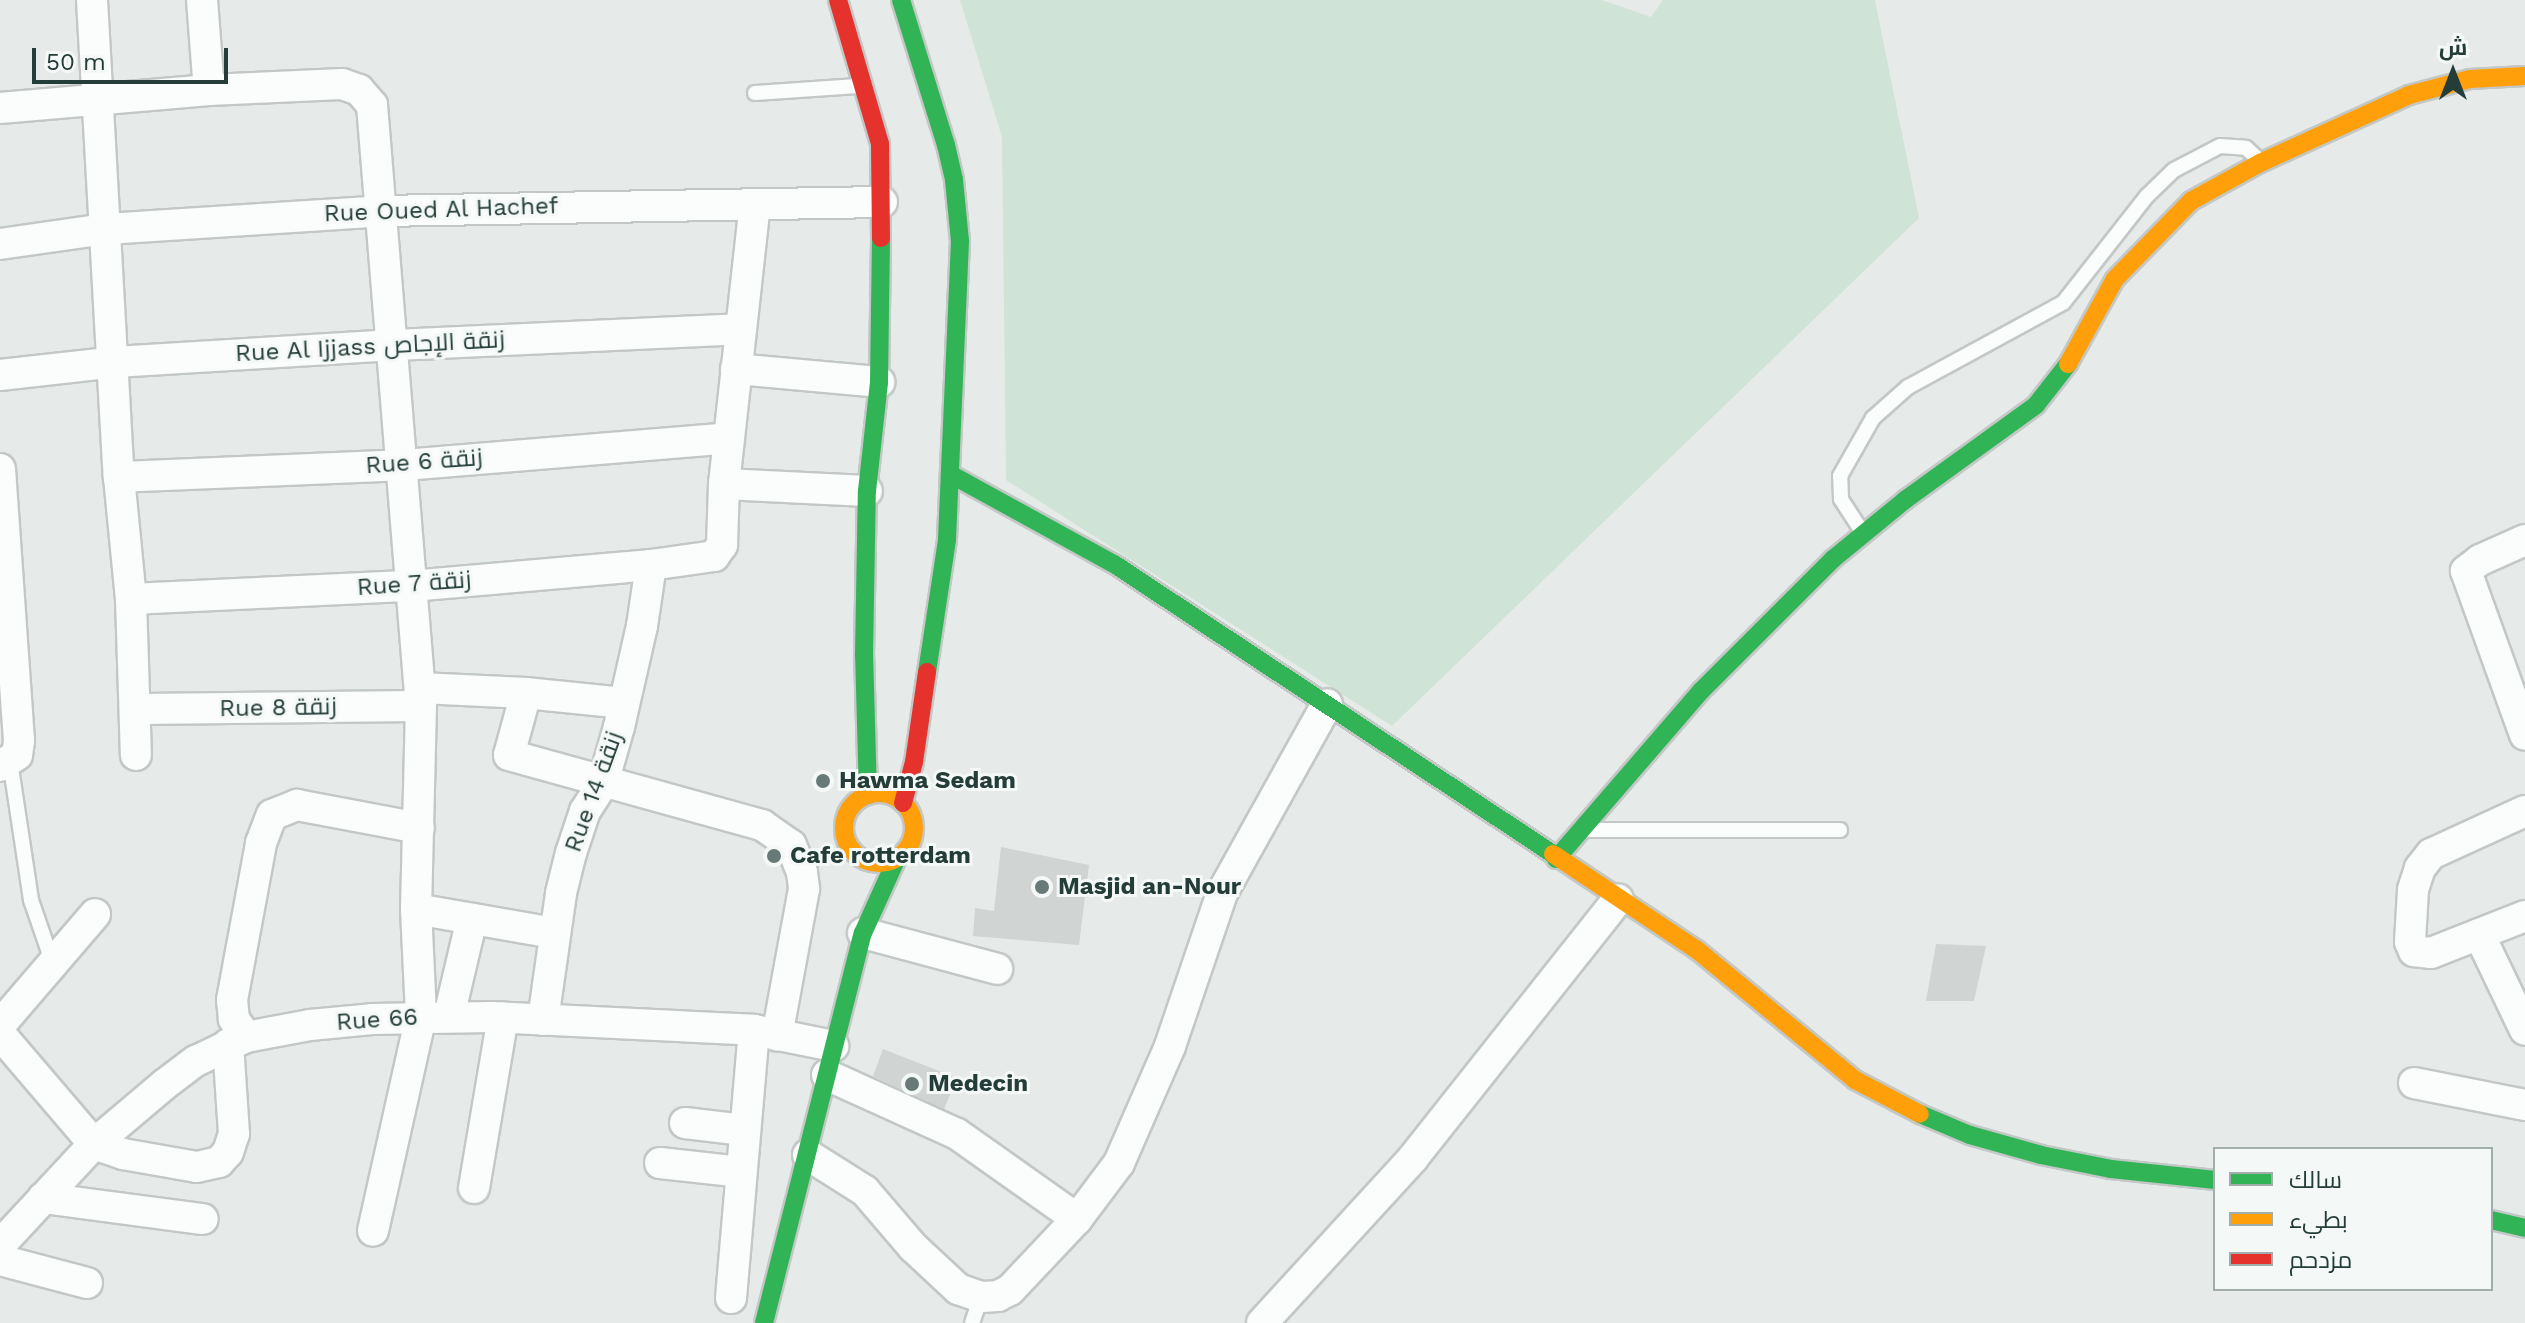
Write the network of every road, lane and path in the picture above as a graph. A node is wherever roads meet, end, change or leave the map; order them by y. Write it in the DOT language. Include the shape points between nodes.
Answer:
graph roads {
  1 [pos="92,0"];
  2 [pos="202,0"];
  3 [pos="838,0"];
  4 [pos="901,0"];
  5 [pos="2525,76"];
  6 [pos="865,86"];
  7 [pos="209,90"];
  8 [pos="755,93"];
  9 [pos="97,100"];
  10 [pos="0,108"];
  11 [pos="2260,163"];
  12 [pos="882,202"];
  13 [pos="755,205"];
  14 [pos="381,211"];
  15 [pos="106,229"];
  16 [pos="0,244"];
  17 [pos="741,329"];
  18 [pos="393,345"];
  19 [pos="115,362"];
  20 [pos="736,369"];
  21 [pos="0,375"];
  22 [pos="879,382"];
  23 [pos="729,438"];
  24 [pos="404,465"];
  25 [pos="0,469"];
  26 [pos="950,474"];
  27 [pos="119,477"];
  28 [pos="724,484"];
  29 [pos="867,491"];
  30 [pos="1864,534"];
  31 [pos="2525,540"];
  32 [pos="651,565"];
  33 [pos="411,586"];
  34 [pos="131,599"];
  35 [pos="526,693"];
  36 [pos="421,697"];
  37 [pos="624,703"];
  38 [pos="1327,704"];
  39 [pos="135,709"];
  40 [pos="2525,735"];
  41 [pos="136,755"];
  42 [pos="10,756"];
  43 [pos="603,783"];
  44 [pos="868,795"];
  45 [pos="903,803"];
  46 [pos="2525,811"];
  47 [pos="419,828"];
  48 [pos="1581,830"];
  49 [pos="1840,830"];
  50 [pos="853,852"];
  51 [pos="897,858"];
  52 [pos="1556,859"];
  53 [pos="1618,899"];
  54 [pos="416,909"];
  55 [pos="95,914"];
  56 [pos="2525,916"];
  57 [pos="472,919"];
  58 [pos="553,933"];
  59 [pos="863,933"];
  60 [pos="2479,934"];
  61 [pos="53,964"];
  62 [pos="997,969"];
  63 [pos="435,1016"];
  64 [pos="503,1017"];
  65 [pos="543,1020"];
  66 [pos="0,1025"];
  67 [pos="2525,1030"];
  68 [pos="765,1033"];
  69 [pos="0,1034"];
  70 [pos="237,1041"];
  71 [pos="830,1061"];
  72 [pos="2414,1083"];
  73 [pos="2525,1105"];
  74 [pos="685,1123"];
  75 [pos="744,1130"];
  76 [pos="94,1144"];
  77 [pos="808,1155"];
  78 [pos="660,1163"];
  79 [pos="741,1172"];
  80 [pos="2213,1180"];
  81 [pos="474,1188"];
  82 [pos="43,1198"];
  83 [pos="203,1219"];
  84 [pos="1077,1219"];
  85 [pos="2493,1220"];
  86 [pos="2525,1228"];
  87 [pos="373,1231"];
  88 [pos="0,1245"];
  89 [pos="0,1260"];
  90 [pos="87,1283"];
  91 [pos="731,1298"];
  92 [pos="976,1310"];
  93 [pos="764,1323"];
  94 [pos="1262,1323"];
  1 -- 9 [label="street"];
  2 -- 7 [label="street"];
  3 -- 6 [label="street"];
  4 -- 26 [label="street" via="942,130 959,211"];
  5 -- 11 [label="street" via="2470,79 2425,89"];
  6 -- 8 [label="lane"];
  6 -- 12 [label="street" via="880,144"];
  7 -- 9 [label="street"];
  7 -- 14 [label="street" via="342,84 359,90 372,105"];
  9 -- 10 [label="street"];
  9 -- 15 [label="street"];
  11 -- 30 [label="street" via="2191,201 2142,249 2115,279 2076,354 2036,405"];
  11 -- 30 [label="lane" via="2246,148 2220,146 2174,170 2147,196 2063,303 1908,387 1873,418 1840,476 1841,499"];
  12 -- 13 [label="street, Rue Oued Al Hachef"];
  12 -- 22 [label="street"];
  13 -- 14 [label="street, Rue Oued Al Hachef"];
  13 -- 17 [label="street"];
  14 -- 15 [label="street, Rue Oued Al Hachef"];
  14 -- 18 [label="street"];
  15 -- 16 [label="street, Rue Oued Al Hachef"];
  15 -- 19 [label="street"];
  17 -- 18 [label="street, Rue Al Ijjass زنقة الإجاص"];
  17 -- 20 [label="street"];
  18 -- 19 [label="street, Rue Al Ijjass زنقة الإجاص"];
  18 -- 24 [label="street"];
  19 -- 21 [label="street, Rue Al Ijjass زنقة الإجاص"];
  19 -- 27 [label="street"];
  20 -- 22 [label="street"];
  20 -- 23 [label="street"];
  22 -- 29 [label="street"];
  23 -- 24 [label="street, Rue 6 زنقة"];
  23 -- 28 [label="street"];
  24 -- 27 [label="street, Rue 6 زنقة"];
  24 -- 33 [label="street"];
  25 -- 42 [label="street"];
  26 -- 38 [label="street" via="1114,564"];
  26 -- 45 [label="street" via="940,594"];
  27 -- 34 [label="street"];
  28 -- 29 [label="street"];
  28 -- 32 [label="street, Rue 7 زنقة" via="721,547 711,557"];
  29 -- 44 [label="street"];
  30 -- 48 [label="street" via="1702,690"];
  31 -- 40 [label="street" via="2466,571"];
  32 -- 33 [label="street, Rue 7 زنقة"];
  32 -- 37 [label="street, Rue 14 زنقة"];
  33 -- 34 [label="street, Rue 7 زنقة"];
  33 -- 36 [label="street"];
  34 -- 39 [label="street"];
  35 -- 36 [label="street, Rue 8 زنقة" via="463,690"];
  35 -- 37 [label="street, Rue 8 زنقة"];
  35 -- 43 [label="street" via="509,755"];
  36 -- 39 [label="street, Rue 8 زنقة"];
  36 -- 47 [label="street"];
  37 -- 43 [label="street, Rue 14 زنقة"];
  38 -- 52 [label="street"];
  38 -- 84 [label="street" via="1222,893 1170,1046 1130,1141"];
  39 -- 41 [label="street"];
  42 -- 61 [label="lane" via="31,900"];
  43 -- 58 [label="street, Rue 14 زنقة" via="585,811 571,853"];
  43 -- 68 [label="street" via="762,825 791,845 804,889"];
  44 -- 45 [label="street" via="886,794"];
  44 -- 50 [label="street" via="849,809 844,820 846,843"];
  45 -- 51 [label="street" via="913,832"];
  46 -- 60 [label="street" via="2431,854 2415,881 2409,932 2414,951 2431,953"];
  47 -- 54 [label="street"];
  47 -- 70 [label="street" via="297,805 272,815 261,843 232,1000"];
  48 -- 49 [label="lane"];
  48 -- 52 [label="street"];
  50 -- 51 [label="street" via="879,864"];
  50 -- 59 [label="street"];
  51 -- 59 [label="street"];
  52 -- 53 [label="street"];
  53 -- 80 [label="street" via="1697,950 1855,1080 1920,1115 2041,1155"];
  53 -- 94 [label="street" via="1413,1158"];
  54 -- 57 [label="street"];
  54 -- 63 [label="street"];
  55 -- 61 [label="street"];
  56 -- 60 [label="street"];
  57 -- 58 [label="street"];
  57 -- 63 [label="street"];
  58 -- 65 [label="street, Rue 14 زنقة"];
  59 -- 62 [label="street"];
  59 -- 71 [label="street"];
  60 -- 67 [label="street"];
  61 -- 66 [label="street"];
  63 -- 64 [label="street, Rue 66"];
  63 -- 70 [label="street, Rue 66" via="310,1025"];
  63 -- 87 [label="street"];
  64 -- 65 [label="street, Rue 66"];
  64 -- 81 [label="street"];
  65 -- 68 [label="street, Rue 66"];
  68 -- 71 [label="street, Rue 66"];
  68 -- 75 [label="street"];
  69 -- 76 [label="street"];
  70 -- 76 [label="street, Rue 66" via="180,1071"];
  70 -- 76 [label="street" via="234,1134 219,1162 197,1167"];
  71 -- 77 [label="street"];
  71 -- 84 [label="street, Rue 66" via="957,1134"];
  72 -- 73 [label="street"];
  74 -- 75 [label="street"];
  75 -- 79 [label="street"];
  76 -- 82 [label="street, Rue 66"];
  77 -- 92 [label="street" via="865,1191"];
  77 -- 93 [label="street"];
  78 -- 79 [label="street"];
  79 -- 91 [label="street"];
  82 -- 83 [label="street"];
  82 -- 88 [label="street, Rue 66"];
  84 -- 92 [label="street" via="1010,1290"];
  85 -- 86 [label="street"];
  89 -- 90 [label="street"];
}
